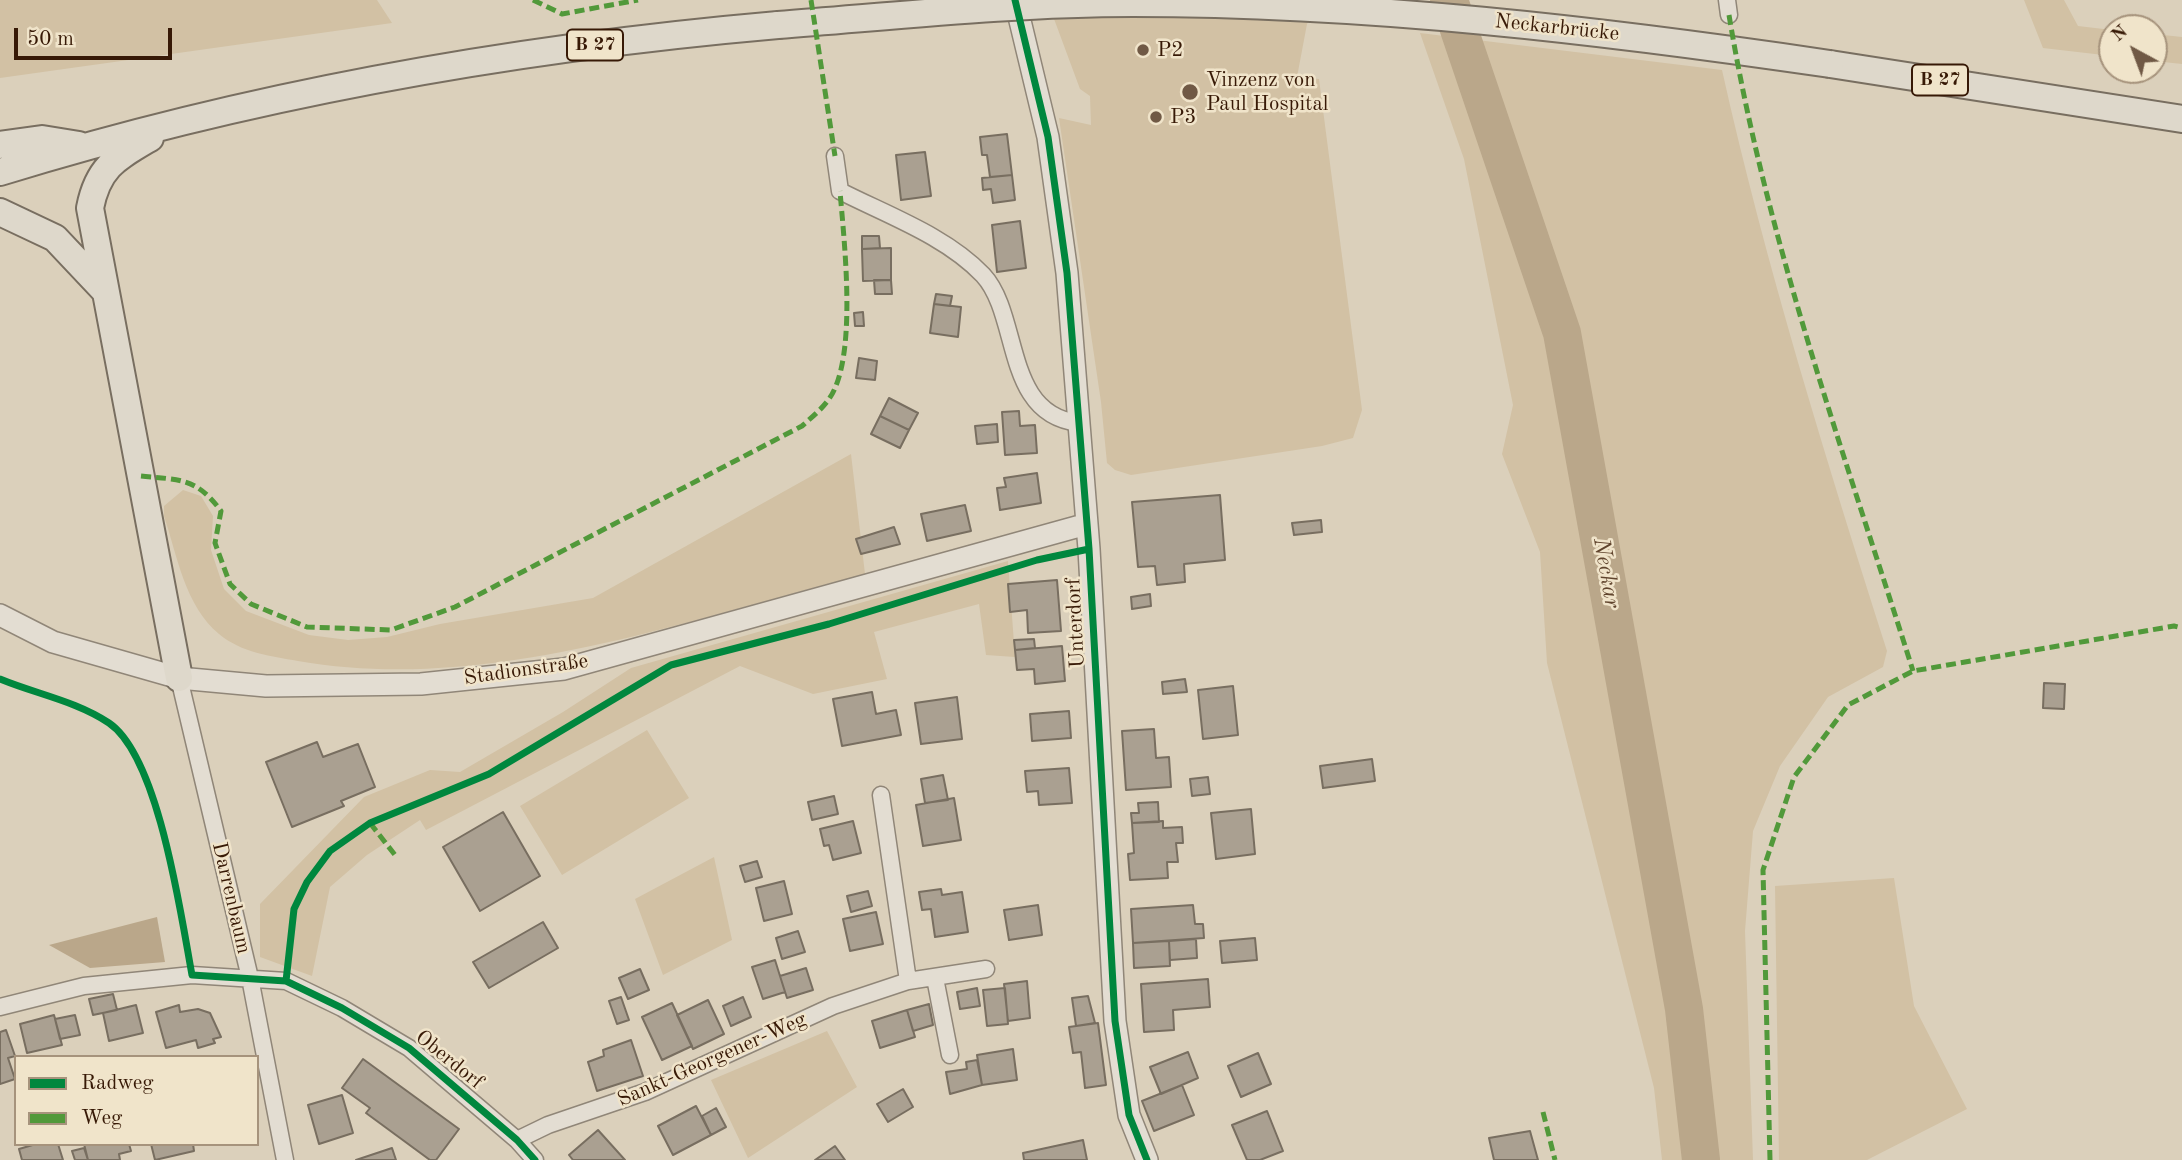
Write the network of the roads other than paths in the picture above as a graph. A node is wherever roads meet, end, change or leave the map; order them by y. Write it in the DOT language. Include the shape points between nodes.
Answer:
graph roads {
  1 [pos="1015,0"];
  2 [pos="2182,119"];
  3 [pos="181,121"];
  4 [pos="0,145"];
  5 [pos="85,146"];
  6 [pos="835,156"];
  7 [pos="0,173"];
  8 [pos="0,212"];
  9 [pos="104,291"];
  10 [pos="1079,423"];
  11 [pos="1087,524"];
  12 [pos="0,615"];
  13 [pos="180,678"];
  14 [pos="881,795"];
  15 [pos="986,969"];
  16 [pos="250,978"];
  17 [pos="935,978"];
  18 [pos="908,981"];
  19 [pos="0,1007"];
  20 [pos="950,1055"];
  21 [pos="517,1140"];
  22 [pos="281,1159"];
  23 [pos="1145,1159"];
  24 [pos="535,1160"];
  1 -- 10 [label="street, Unterdorf" via="1048,137 1067,273"];
  2 -- 3 [label="main road, Neckarbrücke / B 27, bridge" via="1657,39 1468,18 1133,3 975,9 627,40 321,89"];
  3 -- 5 [label="main road, B 27"];
  3 -- 9 [label="main road" via="114,159 94,190 90,208"];
  4 -- 5 [label="main road" via="43,139"];
  5 -- 7 [label="main road, B 27"];
  6 -- 10 [label="street" via="840,191 950,249 984,276 1019,371 1037,400 1062,421"];
  8 -- 9 [label="main road" via="55,238"];
  9 -- 13 [label="main road"];
  10 -- 11 [label="street, Unterdorf"];
  11 -- 13 [label="street, Stadionstraße" via="564,669 421,684 266,686"];
  11 -- 23 [label="street, Unterdorf" via="1115,1021 1129,1115"];
  12 -- 13 [label="street, Stadionstraße" via="53,642"];
  13 -- 16 [label="street, Darrenbaum"];
  14 -- 18 [label="street"];
  15 -- 17 [label="street, Sankt-Georgener-Weg"];
  16 -- 19 [label="street, Oberdorf" via="192,975 83,986"];
  16 -- 21 [label="street, Oberdorf" via="300,986 409,1048"];
  16 -- 22 [label="street, Darrenbaum"];
  17 -- 18 [label="street, Sankt-Georgener-Weg"];
  17 -- 20 [label="street"];
  18 -- 21 [label="street, Sankt-Georgener-Weg" via="833,1006 645,1092"];
  21 -- 24 [label="street, Oberdorf"];
}
